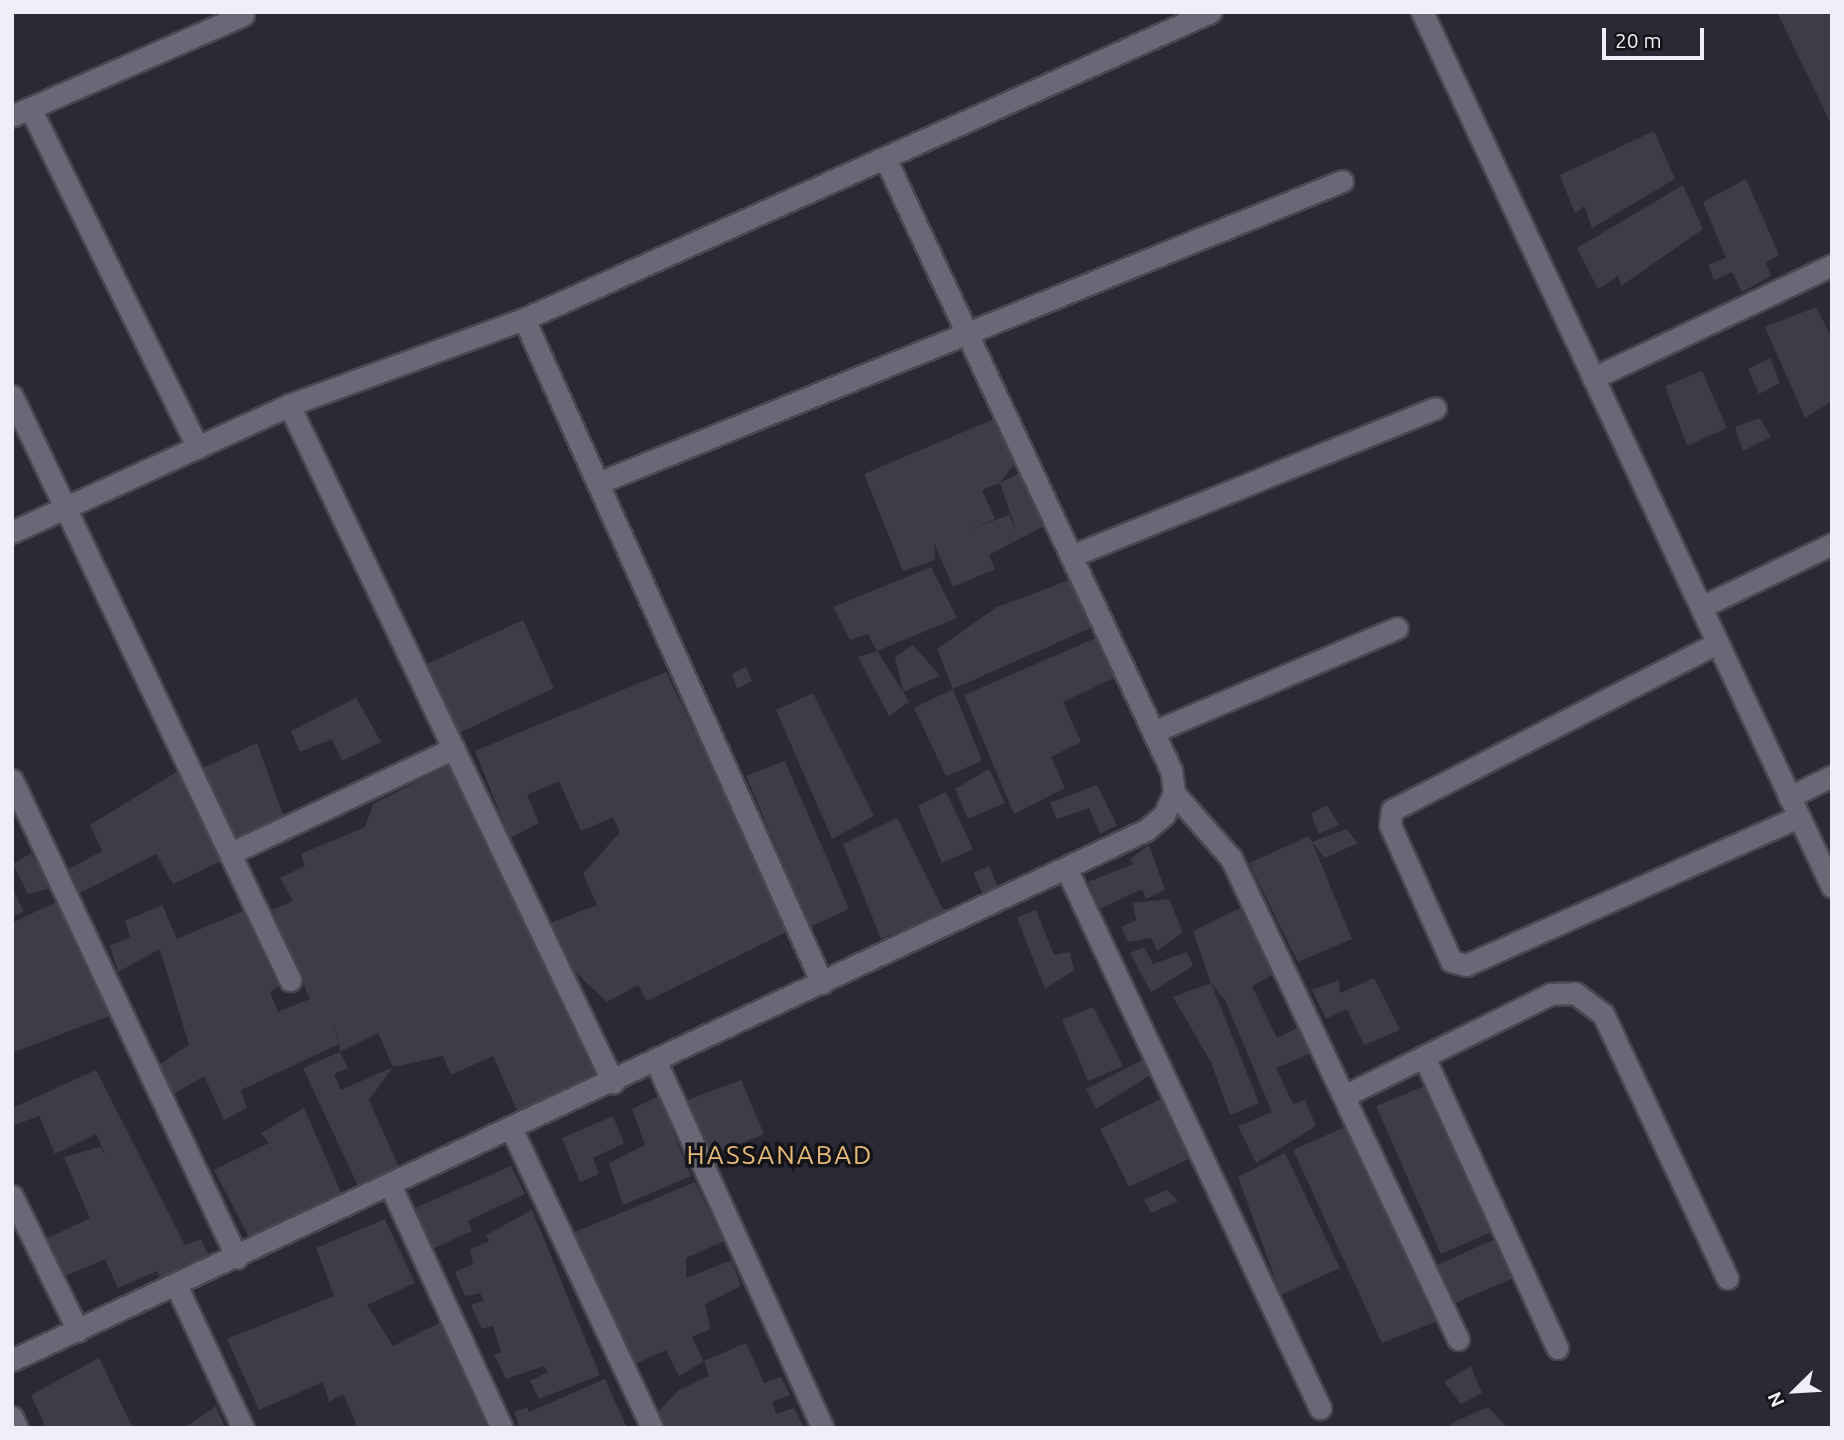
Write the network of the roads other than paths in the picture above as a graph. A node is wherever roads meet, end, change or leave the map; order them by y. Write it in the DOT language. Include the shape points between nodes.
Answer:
graph roads {
  1 [pos="1210,12"];
  2 [pos="1422,12"];
  3 [pos="243,15"];
  4 [pos="21,112"];
  5 [pos="885,158"];
  6 [pos="1342,181"];
  7 [pos="1832,265"];
  8 [pos="524,319"];
  9 [pos="967,334"];
  10 [pos="1593,378"];
  11 [pos="12,396"];
  12 [pos="289,405"];
  13 [pos="1435,408"];
  14 [pos="198,448"];
  15 [pos="598,483"];
  16 [pos="67,508"];
  17 [pos="12,532"];
  18 [pos="1832,544"];
  19 [pos="1071,556"];
  20 [pos="1701,607"];
  21 [pos="1396,628"];
  22 [pos="1717,643"];
  23 [pos="1153,732"];
  24 [pos="454,748"];
  25 [pos="1832,776"];
  26 [pos="12,780"];
  27 [pos="1174,793"];
  28 [pos="1789,797"];
  29 [pos="1799,817"];
  30 [pos="231,853"];
  31 [pos="1066,868"];
  32 [pos="1832,887"];
  33 [pos="290,979"];
  34 [pos="822,983"];
  35 [pos="1424,1057"];
  36 [pos="656,1062"];
  37 [pos="614,1082"];
  38 [pos="1344,1096"];
  39 [pos="512,1129"];
  40 [pos="391,1187"];
  41 [pos="12,1196"];
  42 [pos="237,1258"];
  43 [pos="1727,1278"];
  44 [pos="176,1285"];
  45 [pos="78,1331"];
  46 [pos="1458,1339"];
  47 [pos="1557,1348"];
  48 [pos="12,1360"];
  49 [pos="1320,1408"];
  50 [pos="12,1417"];
  51 [pos="17,1428"];
  52 [pos="243,1428"];
  53 [pos="502,1428"];
  54 [pos="652,1428"];
  55 [pos="823,1428"];
  1 -- 5 [label="street"];
  2 -- 10 [label="street"];
  3 -- 4 [label="street"];
  4 -- 14 [label="street"];
  5 -- 8 [label="street"];
  5 -- 9 [label="street"];
  6 -- 9 [label="street"];
  7 -- 10 [label="street"];
  8 -- 12 [label="street"];
  8 -- 15 [label="street"];
  9 -- 15 [label="street"];
  9 -- 19 [label="street"];
  10 -- 20 [label="street"];
  11 -- 16 [label="street"];
  12 -- 14 [label="street"];
  12 -- 24 [label="street"];
  13 -- 19 [label="street"];
  14 -- 16 [label="street"];
  15 -- 34 [label="street"];
  16 -- 17 [label="street"];
  16 -- 30 [label="street"];
  18 -- 20 [label="street"];
  19 -- 23 [label="street"];
  20 -- 22 [label="street"];
  21 -- 23 [label="street"];
  22 -- 28 [label="street"];
  22 -- 29 [label="street" via="1392,810 1390,825 1451,961 1466,965"];
  23 -- 27 [label="street"];
  24 -- 30 [label="street"];
  24 -- 37 [label="street"];
  25 -- 28 [label="street"];
  26 -- 42 [label="street"];
  27 -- 31 [label="street" via="1164,815 1146,830"];
  27 -- 38 [label="street" via="1231,858"];
  28 -- 29 [label="street"];
  29 -- 32 [label="street"];
  30 -- 33 [label="street"];
  31 -- 34 [label="street"];
  31 -- 49 [label="street"];
  34 -- 36 [label="street"];
  35 -- 38 [label="street"];
  35 -- 43 [label="street" via="1550,995 1575,993 1603,1014"];
  35 -- 47 [label="street"];
  36 -- 37 [label="street"];
  36 -- 55 [label="street"];
  37 -- 39 [label="street"];
  38 -- 46 [label="street"];
  39 -- 40 [label="street"];
  39 -- 54 [label="street"];
  40 -- 42 [label="street"];
  40 -- 53 [label="street"];
  41 -- 45 [label="street"];
  42 -- 44 [label="street"];
  44 -- 45 [label="street"];
  44 -- 52 [label="street"];
  45 -- 48 [label="street"];
  50 -- 51 [label="street"];
}
